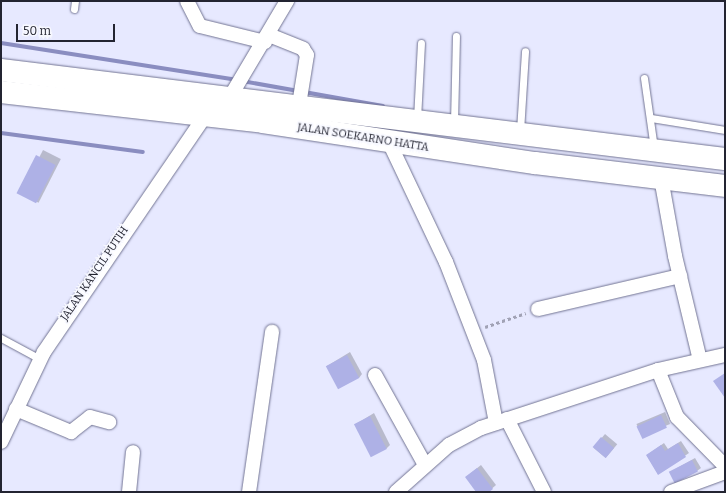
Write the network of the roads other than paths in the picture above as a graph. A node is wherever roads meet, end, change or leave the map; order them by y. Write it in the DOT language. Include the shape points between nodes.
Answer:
graph roads {
  1 [pos="187,1"];
  2 [pos="287,1"];
  3 [pos="456,36"];
  4 [pos="267,39"];
  5 [pos="421,44"];
  6 [pos="525,51"];
  7 [pos="1,70"];
  8 [pos="644,78"];
  9 [pos="235,91"];
  10 [pos="1,92"];
  11 [pos="300,95"];
  12 [pos="205,116"];
  13 [pos="651,118"];
  14 [pos="417,119"];
  15 [pos="454,124"];
  16 [pos="520,126"];
  17 [pos="725,130"];
  18 [pos="390,142"];
  19 [pos="655,150"];
  20 [pos="725,159"];
  21 [pos="661,178"];
  22 [pos="725,186"];
  23 [pos="680,276"];
  24 [pos="538,309"];
  25 [pos="272,332"];
  26 [pos="1,338"];
  27 [pos="725,355"];
  28 [pos="40,359"];
  29 [pos="700,360"];
  30 [pos="658,370"];
  31 [pos="375,375"];
  32 [pos="16,409"];
  33 [pos="502,421"];
  34 [pos="109,422"];
  35 [pos="1,442"];
  36 [pos="133,452"];
  37 [pos="425,465"];
  38 [pos="725,466"];
  39 [pos="725,472"];
  40 [pos="129,492"];
  41 [pos="249,492"];
  42 [pos="396,492"];
  43 [pos="544,492"];
  44 [pos="671,492"];
  1 -- 4 [label="street" via="200,26"];
  2 -- 4 [label="street"];
  3 -- 15 [label="lane"];
  4 -- 9 [label="street"];
  4 -- 11 [label="street" via="307,55"];
  5 -- 14 [label="lane"];
  6 -- 16 [label="lane"];
  7 -- 9 [label="highway, JALAN SOEKARNO HATTA"];
  8 -- 13 [label="lane"];
  9 -- 11 [label="highway, JALAN SOEKARNO HATTA"];
  10 -- 12 [label="highway, JALAN SOEKARNO HATTA"];
  11 -- 14 [label="highway, JALAN SOEKARNO HATTA"];
  12 -- 18 [label="highway, JALAN SOEKARNO HATTA"];
  12 -- 28 [label="street, JALAN KANCIL PUTIH" via="89,281"];
  13 -- 17 [label="lane"];
  13 -- 19 [label="lane"];
  14 -- 15 [label="highway, JALAN SOEKARNO HATTA"];
  15 -- 16 [label="highway, JALAN SOEKARNO HATTA"];
  16 -- 19 [label="highway, JALAN SOEKARNO HATTA"];
  18 -- 21 [label="highway, JALAN SOEKARNO HATTA"];
  18 -- 33 [label="street" via="446,262 484,360"];
  19 -- 20 [label="highway, JALAN SOEKARNO HATTA"];
  21 -- 22 [label="highway, JALAN SOEKARNO HATTA"];
  21 -- 23 [label="street"];
  23 -- 24 [label="street"];
  23 -- 29 [label="street"];
  25 -- 41 [label="street"];
  26 -- 28 [label="lane"];
  27 -- 29 [label="street"];
  28 -- 32 [label="street, JALAN KANCIL PUTIH"];
  29 -- 30 [label="street"];
  30 -- 33 [label="street"];
  30 -- 38 [label="street" via="680,422"];
  31 -- 37 [label="street"];
  32 -- 34 [label="street" via="71,432 90,417"];
  32 -- 35 [label="street, JALAN KANCIL PUTIH"];
  33 -- 37 [label="street" via="449,445"];
  33 -- 43 [label="street"];
  36 -- 40 [label="street"];
  37 -- 42 [label="street"];
  39 -- 44 [label="street"];
}
